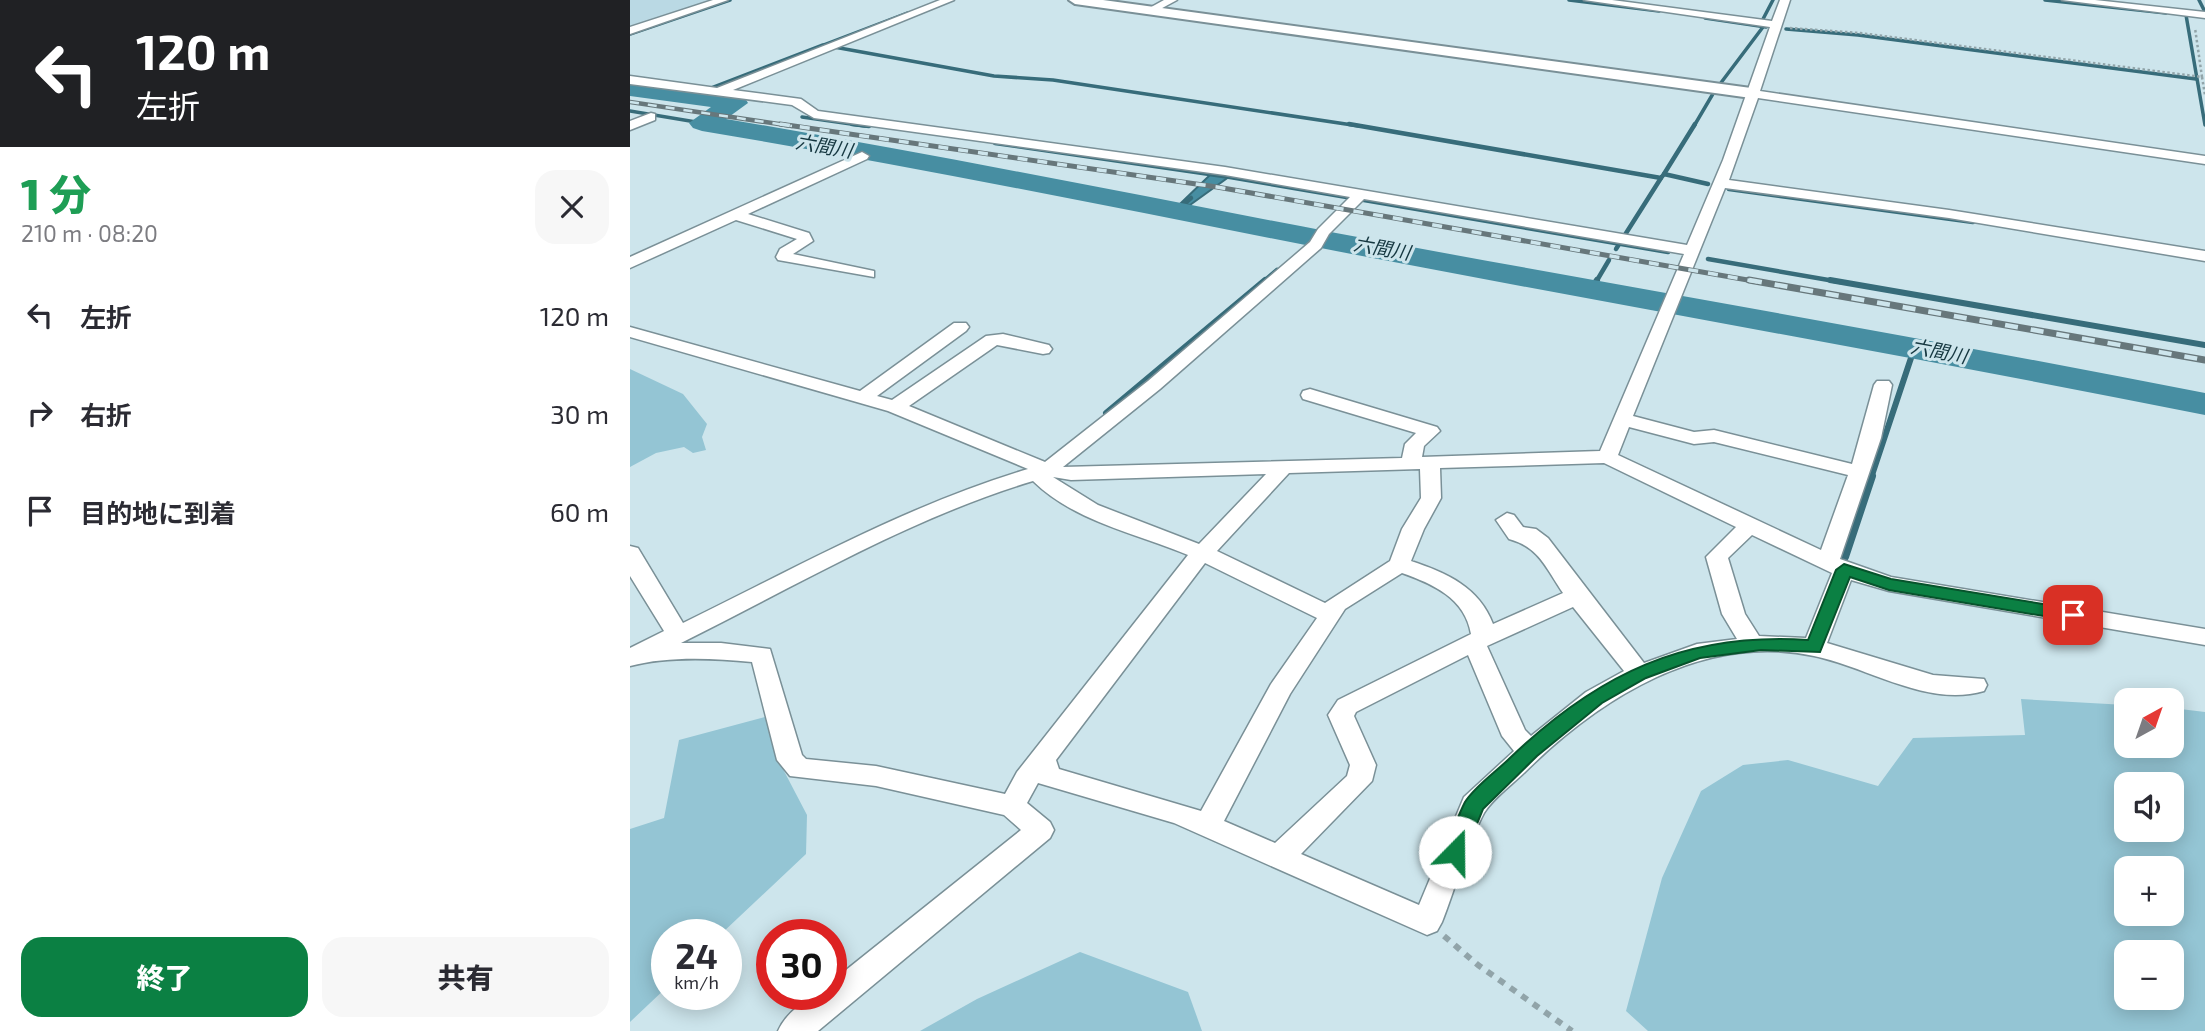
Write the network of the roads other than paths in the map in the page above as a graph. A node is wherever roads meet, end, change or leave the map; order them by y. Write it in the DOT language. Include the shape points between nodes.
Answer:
graph roads {
  1 [pos="723,0"];
  2 [pos="948,0"];
  3 [pos="1076,0"];
  4 [pos="1172,0"];
  5 [pos="1589,0"];
  6 [pos="1785,0"];
  7 [pos="2067,0"];
  8 [pos="2194,0"];
  9 [pos="1149,11"];
  10 [pos="2199,16"];
  11 [pos="1773,25"];
  12 [pos="630,32"];
  13 [pos="630,80"];
  14 [pos="1719,89"];
  15 [pos="712,91"];
  16 [pos="1751,93"];
  17 [pos="651,117"];
  18 [pos="630,126"];
  19 [pos="862,156"];
  20 [pos="2205,160"];
  21 [pos="1718,183"];
  22 [pos="1358,198"];
  23 [pos="735,215"];
  24 [pos="1690,250"];
  25 [pos="2205,256"];
  26 [pos="630,263"];
  27 [pos="868,274"];
  28 [pos="960,327"];
  29 [pos="630,332"];
  30 [pos="1043,349"];
  31 [pos="1883,385"];
  32 [pos="1310,395"];
  33 [pos="864,397"];
  34 [pos="895,407"];
  35 [pos="1623,419"];
  36 [pos="1607,457"];
  37 [pos="1420,463"];
  38 [pos="1283,468"];
  39 [pos="1042,471"];
  40 [pos="1859,472"];
  41 [pos="1507,520"];
  42 [pos="1750,525"];
  43 [pos="630,553"];
  44 [pos="1202,553"];
  45 [pos="1399,565"];
  46 [pos="1836,566"];
  47 [pos="1577,596"];
  48 [pos="1331,615"];
  49 [pos="678,634"];
  50 [pos="2205,637"];
  51 [pos="1479,640"];
  52 [pos="1752,645"];
  53 [pos="1814,647"];
  54 [pos="630,660"];
  55 [pos="1639,674"];
  56 [pos="1975,685"];
  57 [pos="1530,751"];
  58 [pos="1042,759"];
  59 [pos="1012,806"];
  60 [pos="1207,826"];
  61 [pos="1279,857"];
  62 [pos="793,1031"];
  1 -- 12 [label="street"];
  2 -- 15 [label="street"];
  3 -- 9 [label="street"];
  4 -- 9 [label="street"];
  5 -- 11 [label="street"];
  6 -- 11 [label="street"];
  7 -- 10 [label="street"];
  8 -- 10 [label="street"];
  9 -- 14 [label="street"];
  11 -- 16 [label="street"];
  13 -- 15 [label="street"];
  14 -- 16 [label="street"];
  15 -- 22 [label="street" via="801,103 814,114 1147,160"];
  16 -- 20 [label="street"];
  16 -- 21 [label="street"];
  17 -- 18 [label="street"];
  19 -- 23 [label="street"];
  21 -- 24 [label="street"];
  21 -- 25 [label="street" via="1949,214"];
  22 -- 24 [label="street"];
  22 -- 39 [label="street" via="1320,239 1154,385"];
  23 -- 26 [label="street"];
  23 -- 27 [label="street" via="804,236 805,241 783,257"];
  24 -- 35 [label="street"];
  28 -- 33 [label="street"];
  29 -- 33 [label="street"];
  30 -- 34 [label="street" via="992,340"];
  31 -- 40 [label="street"];
  32 -- 37 [label="street" via="1430,431 1415,444"];
  33 -- 34 [label="street"];
  34 -- 39 [label="street"];
  35 -- 36 [label="street"];
  35 -- 40 [label="street"];
  36 -- 37 [label="street"];
  36 -- 42 [label="street"];
  37 -- 38 [label="street"];
  37 -- 45 [label="street" via="1431,498"];
  38 -- 39 [label="street"];
  38 -- 44 [label="street"];
  39 -- 44 [label="street" via="1058,495 1077,505"];
  39 -- 49 [label="street" via="922,515"];
  40 -- 46 [label="street"];
  41 -- 47 [label="street" via="1517,534 1528,534 1540,543"];
  42 -- 46 [label="street"];
  42 -- 52 [label="street" via="1717,557 1734,614"];
  43 -- 49 [label="street"];
  44 -- 48 [label="street"];
  44 -- 58 [label="street"];
  45 -- 48 [label="street" via="1336,604"];
  45 -- 51 [label="street" via="1453,586 1478,611"];
  46 -- 50 [label="street" via="1889,584"];
  46 -- 53 [label="street"];
  47 -- 51 [label="street"];
  47 -- 55 [label="street"];
  48 -- 60 [label="street" via="1280,690"];
  49 -- 54 [label="street"];
  51 -- 57 [label="street" via="1515,736"];
  51 -- 61 [label="street" via="1347,706 1341,715 1363,765 1359,781"];
  52 -- 53 [label="street"];
  52 -- 55 [label="street" via="1698,652"];
  53 -- 56 [label="street" via="1933,684"];
  54 -- 59 [label="street" via="674,650 762,655 790,760 799,769 876,776"];
  55 -- 57 [label="street" via="1595,698"];
  57 -- 61 [label="street" via="1474,805 1427,922"];
  58 -- 59 [label="street"];
  58 -- 60 [label="street" via="1048,776 1181,814"];
  59 -- 62 [label="street" via="1040,830"];
  60 -- 61 [label="street"];
}
